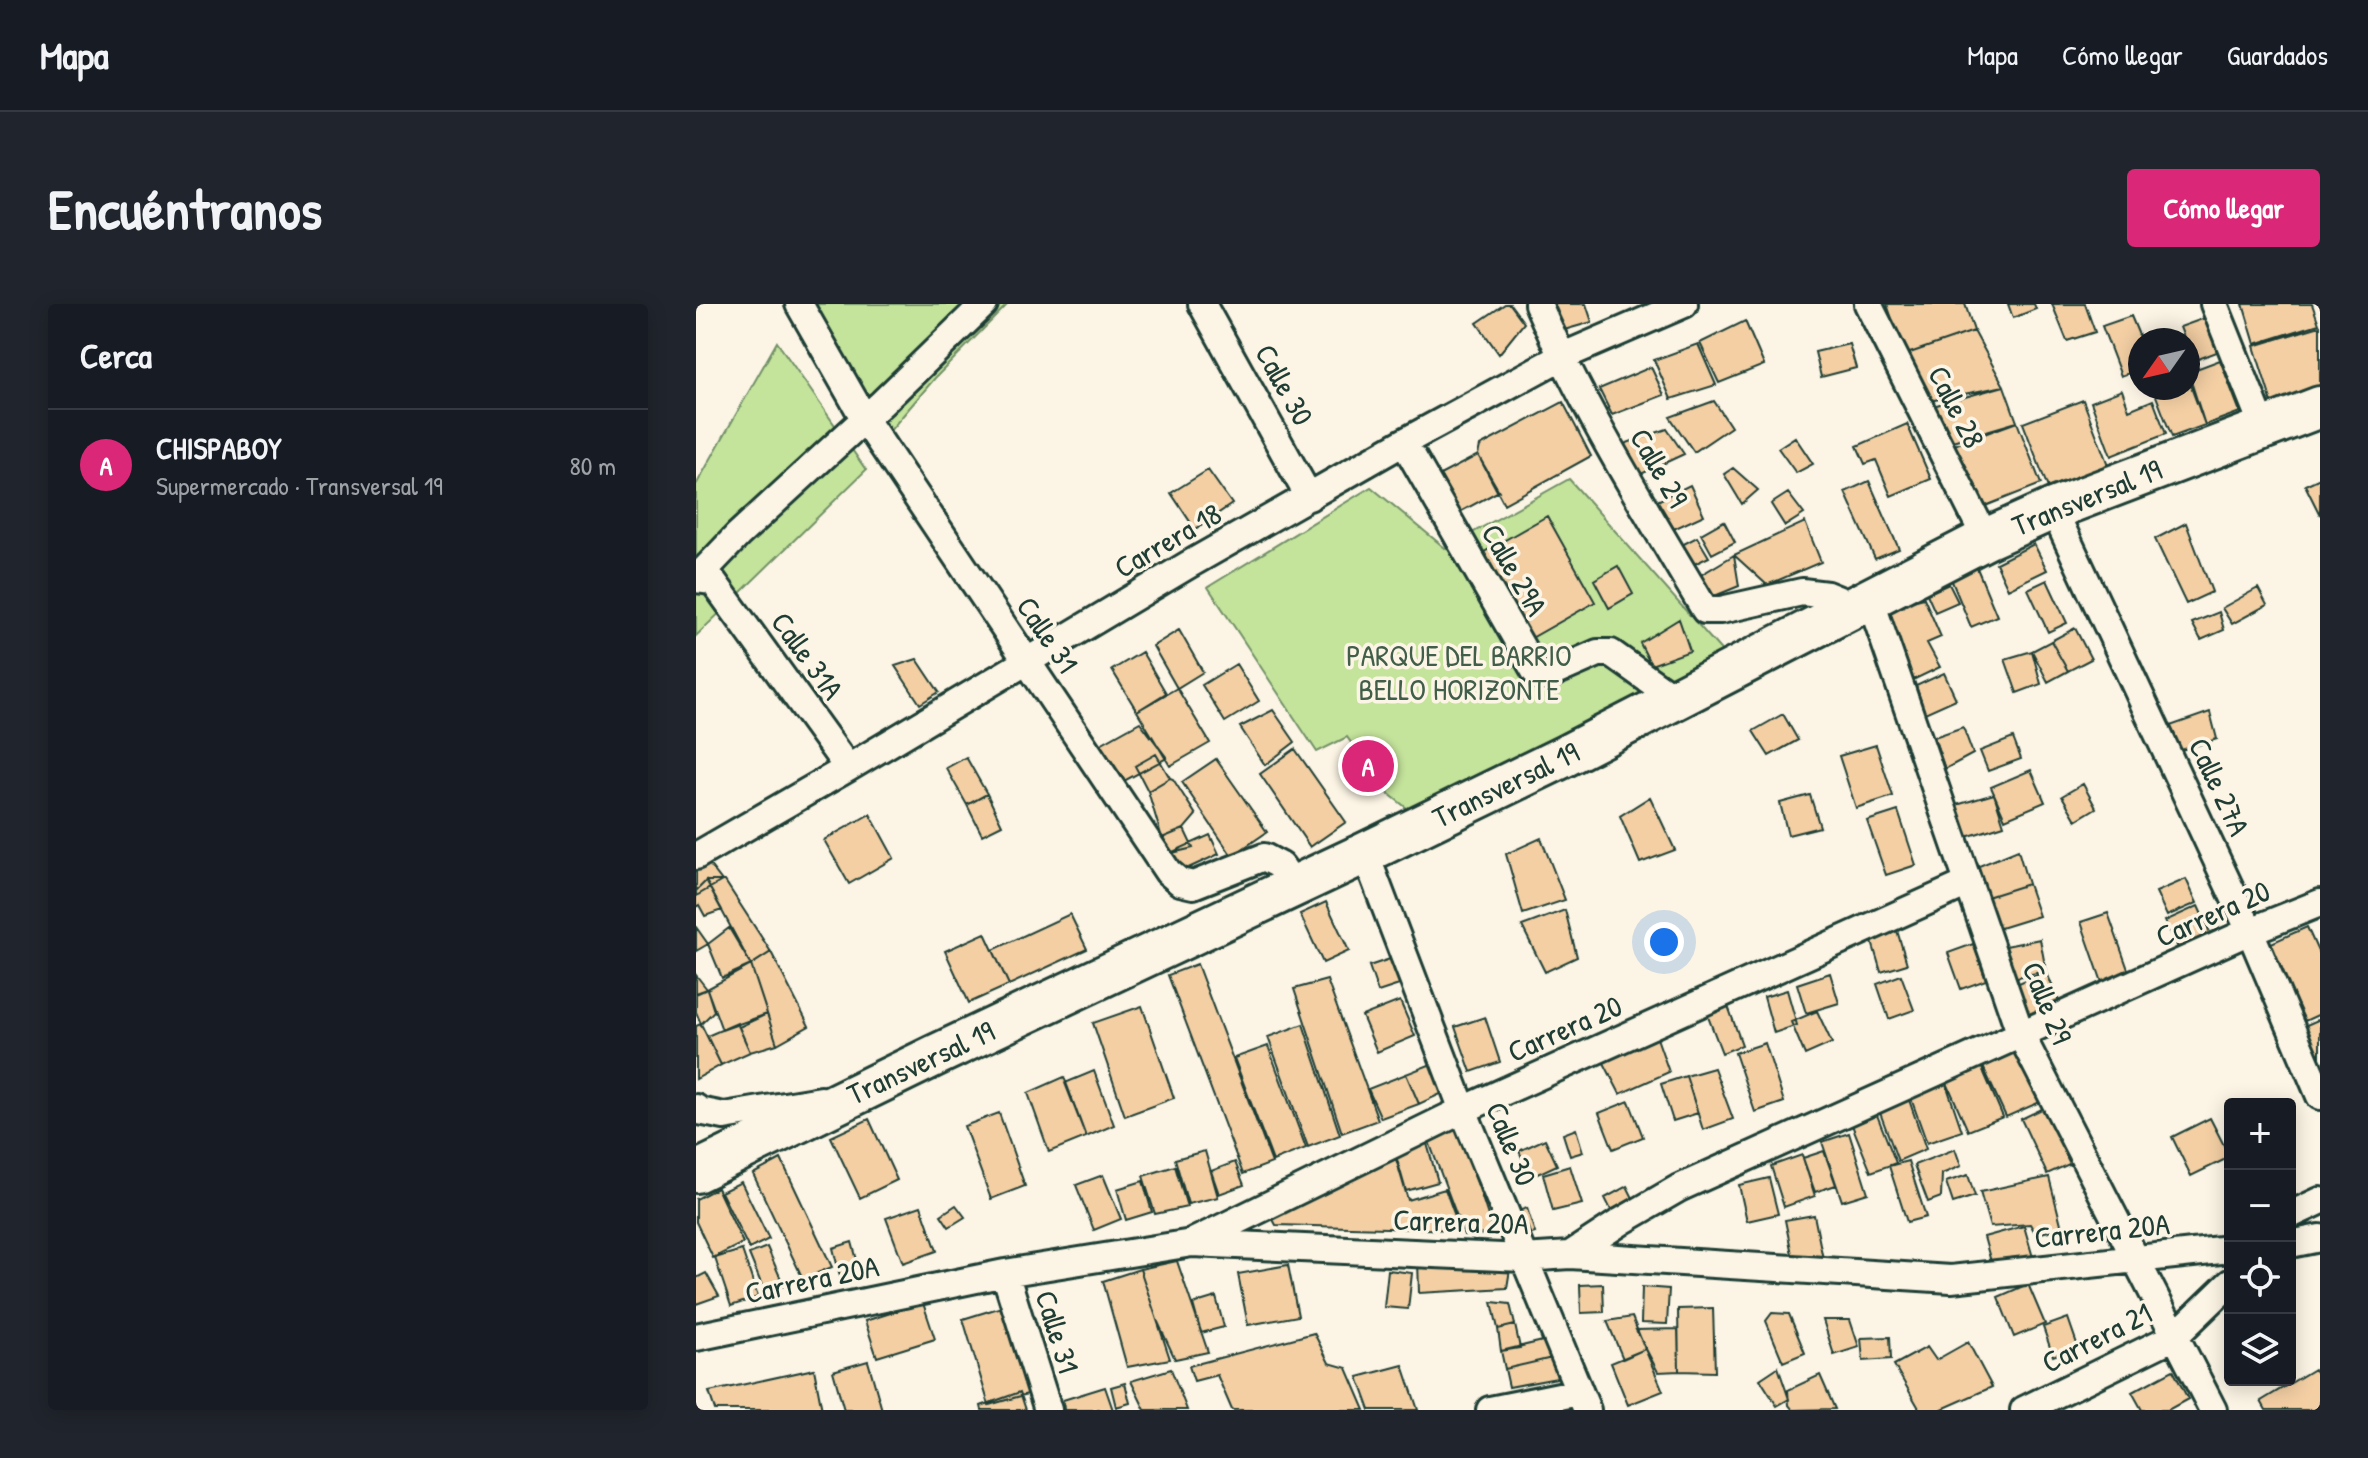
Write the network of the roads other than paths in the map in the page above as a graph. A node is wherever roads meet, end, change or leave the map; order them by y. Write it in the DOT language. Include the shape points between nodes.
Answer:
graph roads {
  1 [pos="799,304"];
  2 [pos="984,304"];
  3 [pos="1202,304"];
  4 [pos="1538,304"];
  5 [pos="1684,304"];
  6 [pos="1868,304"];
  7 [pos="2214,304"];
  8 [pos="1561,357"];
  9 [pos="2320,407"];
  10 [pos="864,418"];
  11 [pos="2264,429"];
  12 [pos="1404,442"];
  13 [pos="1309,497"];
  14 [pos="2053,509"];
  15 [pos="1986,539"];
  16 [pos="702,580"];
  17 [pos="1862,602"];
  18 [pos="1026,661"];
  19 [pos="1677,700"];
  20 [pos="848,768"];
  21 [pos="1365,853"];
  22 [pos="696,856"];
  23 [pos="1968,883"];
  24 [pos="1295,886"];
  25 [pos="2320,903"];
  26 [pos="2250,931"];
  27 [pos="2021,1035"];
  28 [pos="854,1094"];
  29 [pos="2320,1096"];
  30 [pos="696,1108"];
  31 [pos="1463,1110"];
  32 [pos="696,1172"];
  33 [pos="2320,1201"];
  34 [pos="2296,1212"];
  35 [pos="2320,1238"];
  36 [pos="1192,1243"];
  37 [pos="2296,1243"];
  38 [pos="2224,1250"];
  39 [pos="1570,1255"];
  40 [pos="1523,1258"];
  41 [pos="2138,1259"];
  42 [pos="1005,1273"];
  43 [pos="2224,1289"];
  44 [pos="2175,1336"];
  45 [pos="696,1337"];
  46 [pos="1583,1401"];
  47 [pos="1048,1410"];
  48 [pos="1490,1410"];
  49 [pos="2024,1410"];
  50 [pos="2213,1410"];
  1 -- 10 [label="street, Calle 31"];
  2 -- 10 [label="street"];
  3 -- 13 [label="street, Calle 30"];
  4 -- 8 [label="street, Calle 29"];
  5 -- 8 [label="street, Carrera 18"];
  6 -- 15 [label="street, Calle 28"];
  7 -- 11 [label="street"];
  8 -- 12 [label="street, Carrera 18"];
  8 -- 17 [label="street, Calle 29" via="1705,610 1802,592"];
  9 -- 11 [label="main road, Transversal 19"];
  10 -- 16 [label="street" via="738,535"];
  10 -- 18 [label="street, Calle 31"];
  11 -- 14 [label="main road, Transversal 19"];
  12 -- 13 [label="street, Carrera 18"];
  12 -- 19 [label="street, Calle 29A" via="1535,671 1548,675 1598,653 1611,653"];
  13 -- 18 [label="street, Carrera 18"];
  14 -- 15 [label="main road, Transversal 19"];
  14 -- 26 [label="street, Calle 27A"];
  15 -- 17 [label="main road, Transversal 19"];
  16 -- 20 [label="street, Calle 31A"];
  17 -- 19 [label="main road, Transversal 19"];
  17 -- 23 [label="street, Calle 29"];
  18 -- 20 [label="street, Carrera 18"];
  18 -- 24 [label="street, Calle 31" via="1168,872 1193,885 1264,857 1281,866"];
  19 -- 21 [label="main road, Transversal 19"];
  20 -- 22 [label="street, Carrera 18"];
  21 -- 24 [label="main road, Transversal 19"];
  21 -- 31 [label="street, Calle 30"];
  23 -- 27 [label="street, Calle 29"];
  23 -- 31 [label="street, Carrera 20"];
  24 -- 28 [label="main road, Transversal 19"];
  25 -- 26 [label="street, Carrera 20"];
  26 -- 27 [label="street, Carrera 20"];
  26 -- 29 [label="street, Calle 27A"];
  27 -- 39 [label="street, Carrera 20" via="1679,1188"];
  27 -- 41 [label="street, Calle 29"];
  28 -- 30 [label="street" via="724,1116"];
  28 -- 32 [label="main road, Transversal 19"];
  31 -- 36 [label="street, Carrera 20"];
  31 -- 40 [label="street, Calle 30"];
  33 -- 34 [label="street"];
  35 -- 37 [label="street"];
  36 -- 40 [label="street, Carrera 20A"];
  36 -- 42 [label="street, Carrera 20A"];
  38 -- 41 [label="street, Carrera 20A"];
  39 -- 40 [label="street, Carrera 20A"];
  39 -- 41 [label="street, Carrera 20A" via="1951,1279"];
  40 -- 46 [label="street, Calle 30"];
  41 -- 44 [label="street, Calle 29"];
  42 -- 45 [label="street, Carrera 20A"];
  42 -- 47 [label="street, Calle 31"];
  43 -- 44 [label="street, Carrera 21"];
  44 -- 49 [label="street, Carrera 21"];
  44 -- 50 [label="street, Calle 29"];
  46 -- 48 [label="street"];
}
